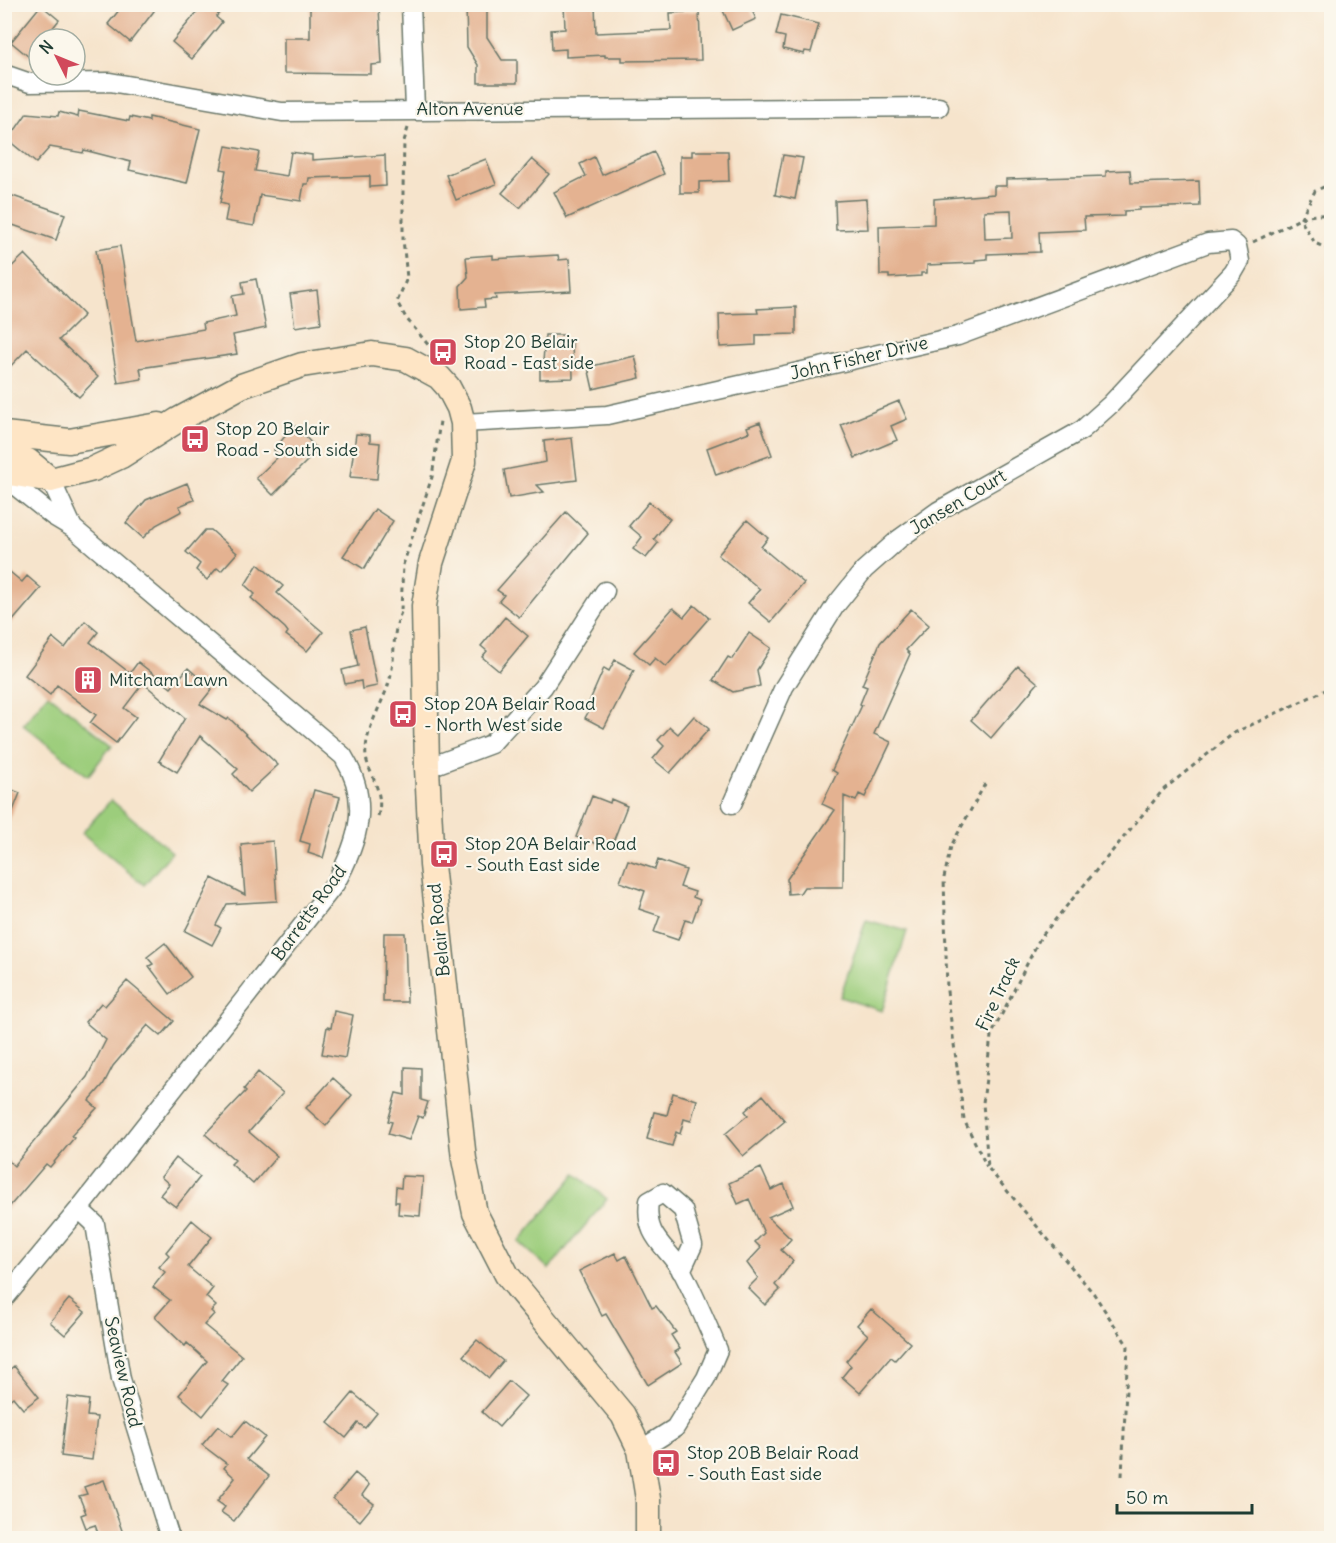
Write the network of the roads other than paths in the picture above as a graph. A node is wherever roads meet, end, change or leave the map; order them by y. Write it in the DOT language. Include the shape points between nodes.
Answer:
graph roads {
  1 [pos="411,4"];
  2 [pos="4,74"];
  3 [pos="939,107"];
  4 [pos="415,109"];
  5 [pos="1238,250"];
  6 [pos="178,420"];
  7 [pos="463,423"];
  8 [pos="4,434"];
  9 [pos="4,453"];
  10 [pos="4,475"];
  11 [pos="51,480"];
  12 [pos="73,528"];
  13 [pos="604,591"];
  14 [pos="427,768"];
  15 [pos="732,804"];
  16 [pos="79,1209"];
  17 [pos="681,1271"];
  18 [pos="4,1299"];
  19 [pos="640,1450"];
  20 [pos="170,1539"];
  21 [pos="648,1539"];
  1 -- 4 [label="street"];
  2 -- 4 [label="street, Alton Avenue" via="30,83 110,82 282,112"];
  3 -- 4 [label="street, Alton Avenue"];
  5 -- 7 [label="street, John Fisher Drive" via="1231,242 1208,243 958,336 607,415"];
  5 -- 15 [label="street, Jansen Court" via="1240,261 1233,273 1082,430 938,511 864,570 835,606 784,687"];
  6 -- 7 [label="main road, Belair Road" via="241,386 302,365 372,354 406,359 439,377 459,408"];
  6 -- 8 [label="main road, Belair Road" via="69,441"];
  6 -- 11 [label="main road, Belair Road" via="122,456 93,469"];
  7 -- 14 [label="main road, Belair Road" via="464,461 413,608"];
  9 -- 11 [label="main road" via="28,461"];
  10 -- 11 [label="main road, Belair Road"];
  10 -- 12 [label="street, Barretts Road"];
  11 -- 12 [label="street, Barretts Road"];
  12 -- 16 [label="street, Barretts Road" via="343,756 354,774 360,801 350,857 335,884"];
  13 -- 14 [label="street" via="543,687 490,744"];
  14 -- 19 [label="main road, Belair Road" via="432,865 449,1033 464,1160 475,1213 507,1275 624,1415"];
  16 -- 18 [label="street, Barretts Road"];
  16 -- 20 [label="street, Seaview Road" via="95,1224 121,1379"];
  17 -- 19 [label="street" via="717,1350 706,1378 675,1428"];
  19 -- 21 [label="main road, Belair Road" via="648,1499"];
}
